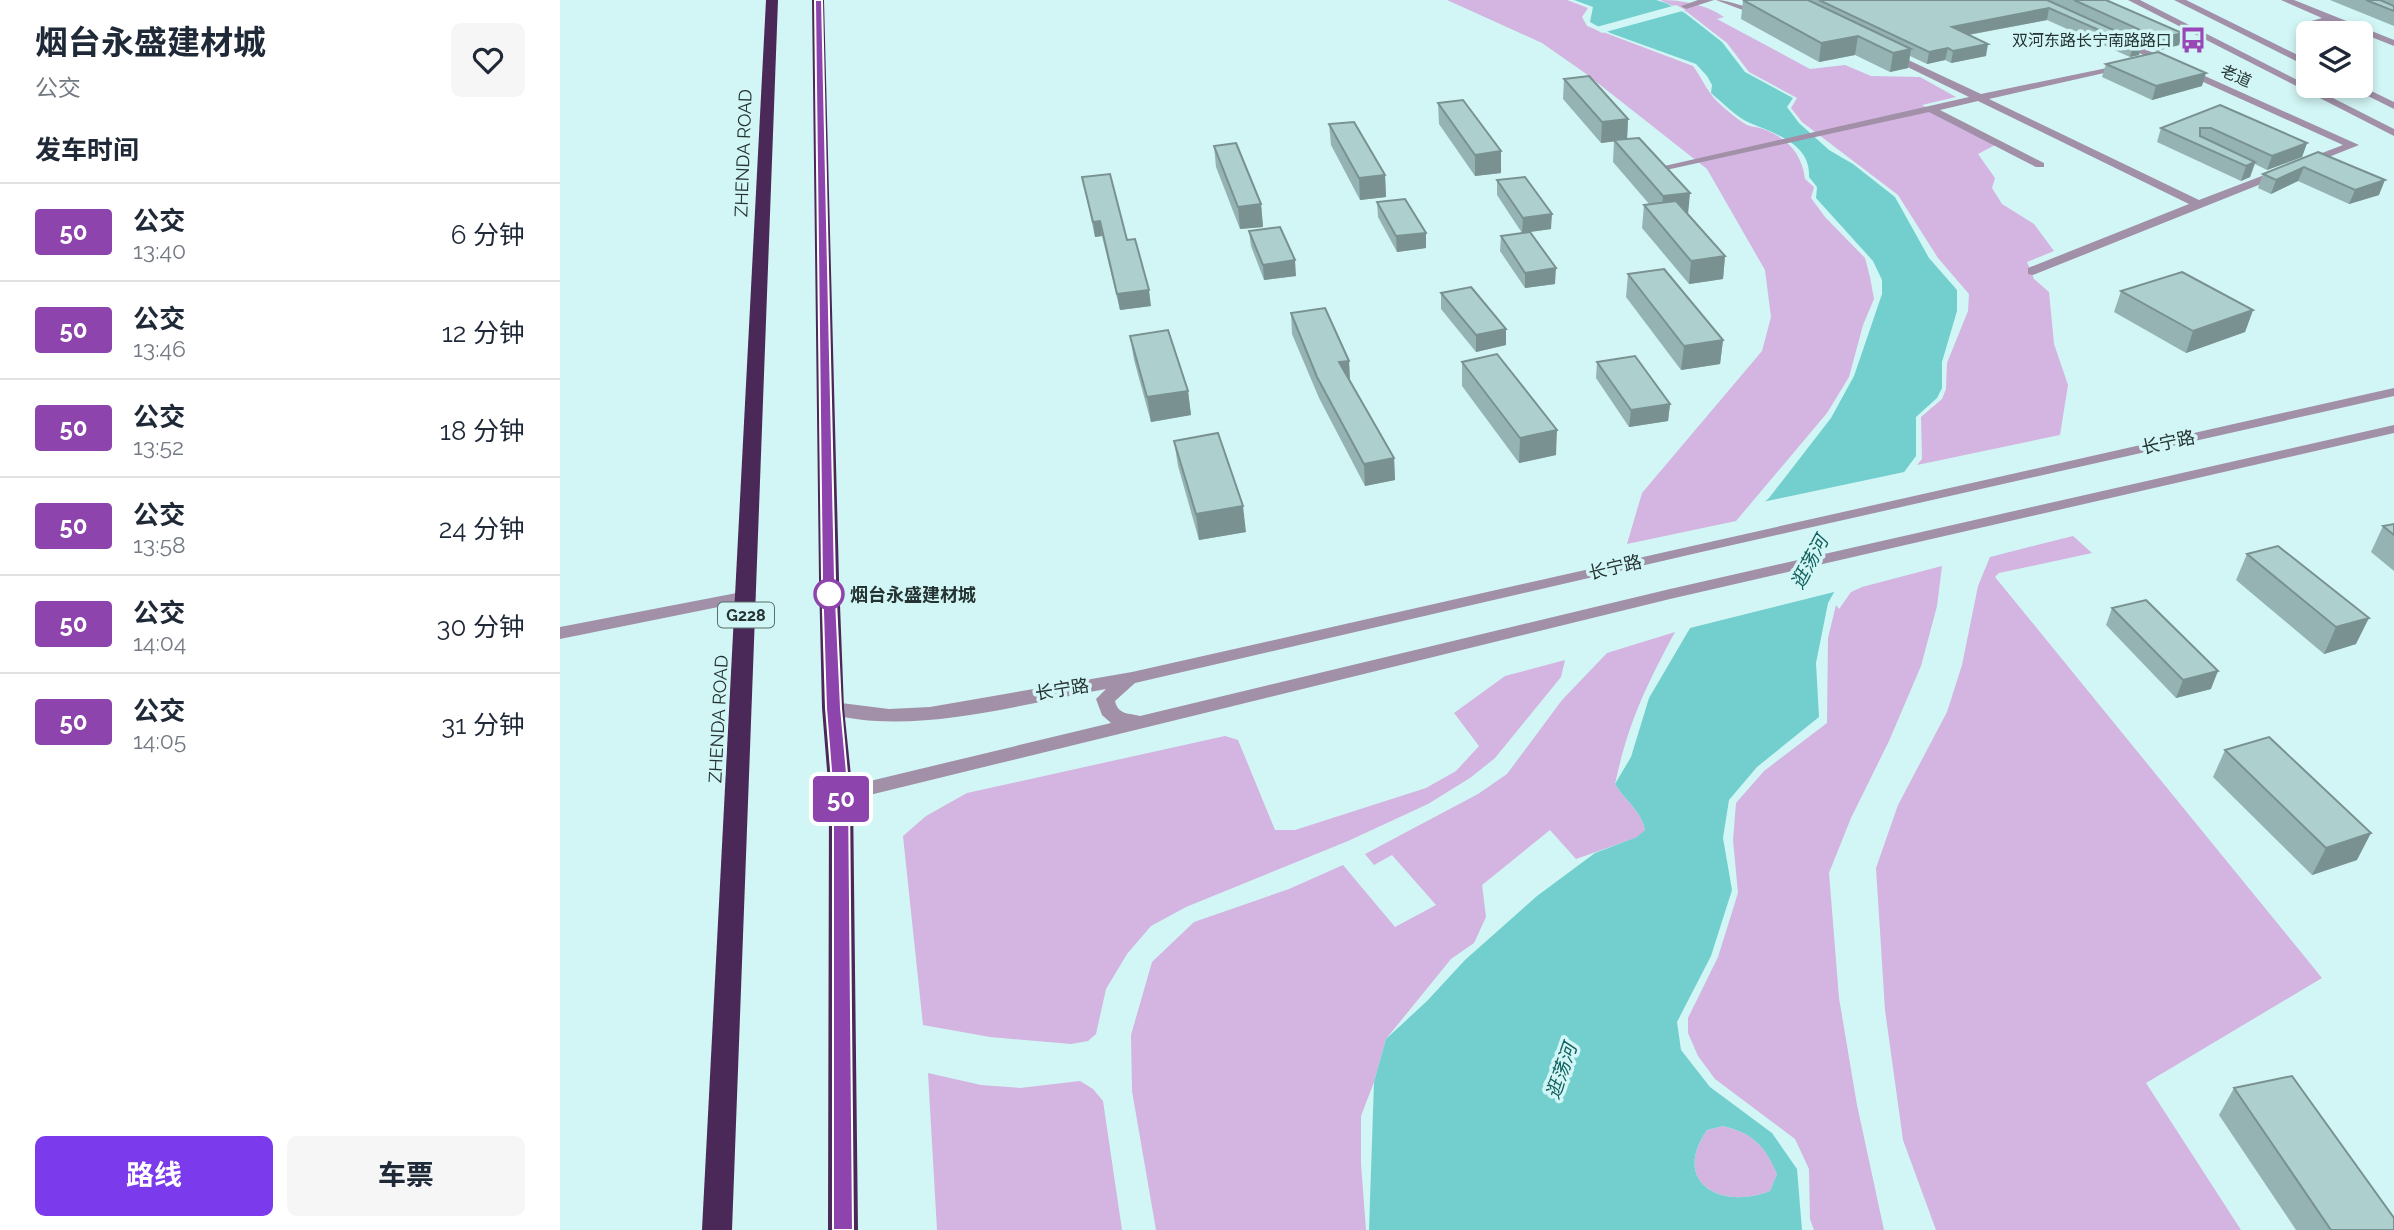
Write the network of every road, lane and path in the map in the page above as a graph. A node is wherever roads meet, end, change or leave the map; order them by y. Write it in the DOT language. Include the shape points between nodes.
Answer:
graph roads {
  1 [pos="772,0"];
  2 [pos="818,0"];
  3 [pos="1709,0"];
  4 [pos="1721,0"];
  5 [pos="2133,0"];
  6 [pos="2179,0"];
  7 [pos="2286,0"];
  8 [pos="2311,0"];
  9 [pos="2298,5"];
  10 [pos="1686,6"];
  11 [pos="1779,7"];
  12 [pos="2332,19"];
  13 [pos="2324,21"];
  14 [pos="2113,38"];
  15 [pos="2394,43"];
  16 [pos="1873,46"];
  17 [pos="2158,58"];
  18 [pos="2296,58"];
  19 [pos="2373,96"];
  20 [pos="1979,99"];
  21 [pos="2394,106"];
  22 [pos="1931,109"];
  23 [pos="2394,133"];
  24 [pos="2040,165"];
  25 [pos="1657,170"];
  26 [pos="2199,204"];
  27 [pos="2033,271"];
  28 [pos="2394,393"];
  29 [pos="2394,429"];
  30 [pos="747,596"];
  31 [pos="560,633"];
  32 [pos="1132,678"];
  33 [pos="833,708"];
  34 [pos="1147,721"];
  35 [pos="841,795"];
  36 [pos="717,1230"];
  37 [pos="843,1230"];
  1 -- 30 [label="highway, ZHENDA ROAD / G228"];
  2 -- 33 [label="highway"];
  3 -- 10 [label="street"];
  4 -- 11 [label="street" via="1756,12"];
  5 -- 23 [label="street"];
  6 -- 18 [label="street"];
  7 -- 9 [label="street"];
  8 -- 9 [label="street"];
  9 -- 12 [label="street"];
  12 -- 13 [label="street"];
  12 -- 15 [label="street"];
  14 -- 17 [label="street, 老道"];
  16 -- 20 [label="street"];
  17 -- 20 [label="street"];
  17 -- 26 [label="street, 老道" via="2353,145 2261,174"];
  19 -- 21 [label="street"];
  20 -- 22 [label="street"];
  20 -- 26 [label="street"];
  22 -- 24 [label="street"];
  22 -- 25 [label="street"];
  26 -- 27 [label="street"];
  28 -- 32 [label="street, 长宁路"];
  29 -- 34 [label="street, 长宁路" via="1670,594"];
  30 -- 31 [label="street"];
  30 -- 36 [label="highway, ZHENDA ROAD / G228"];
  32 -- 33 [label="street, 长宁路" via="930,714 889,716"];
  32 -- 34 [label="street" via="1105,699 1106,707 1118,719"];
  33 -- 35 [label="highway"];
  34 -- 35 [label="street, 长宁路"];
  35 -- 37 [label="highway"];
}
